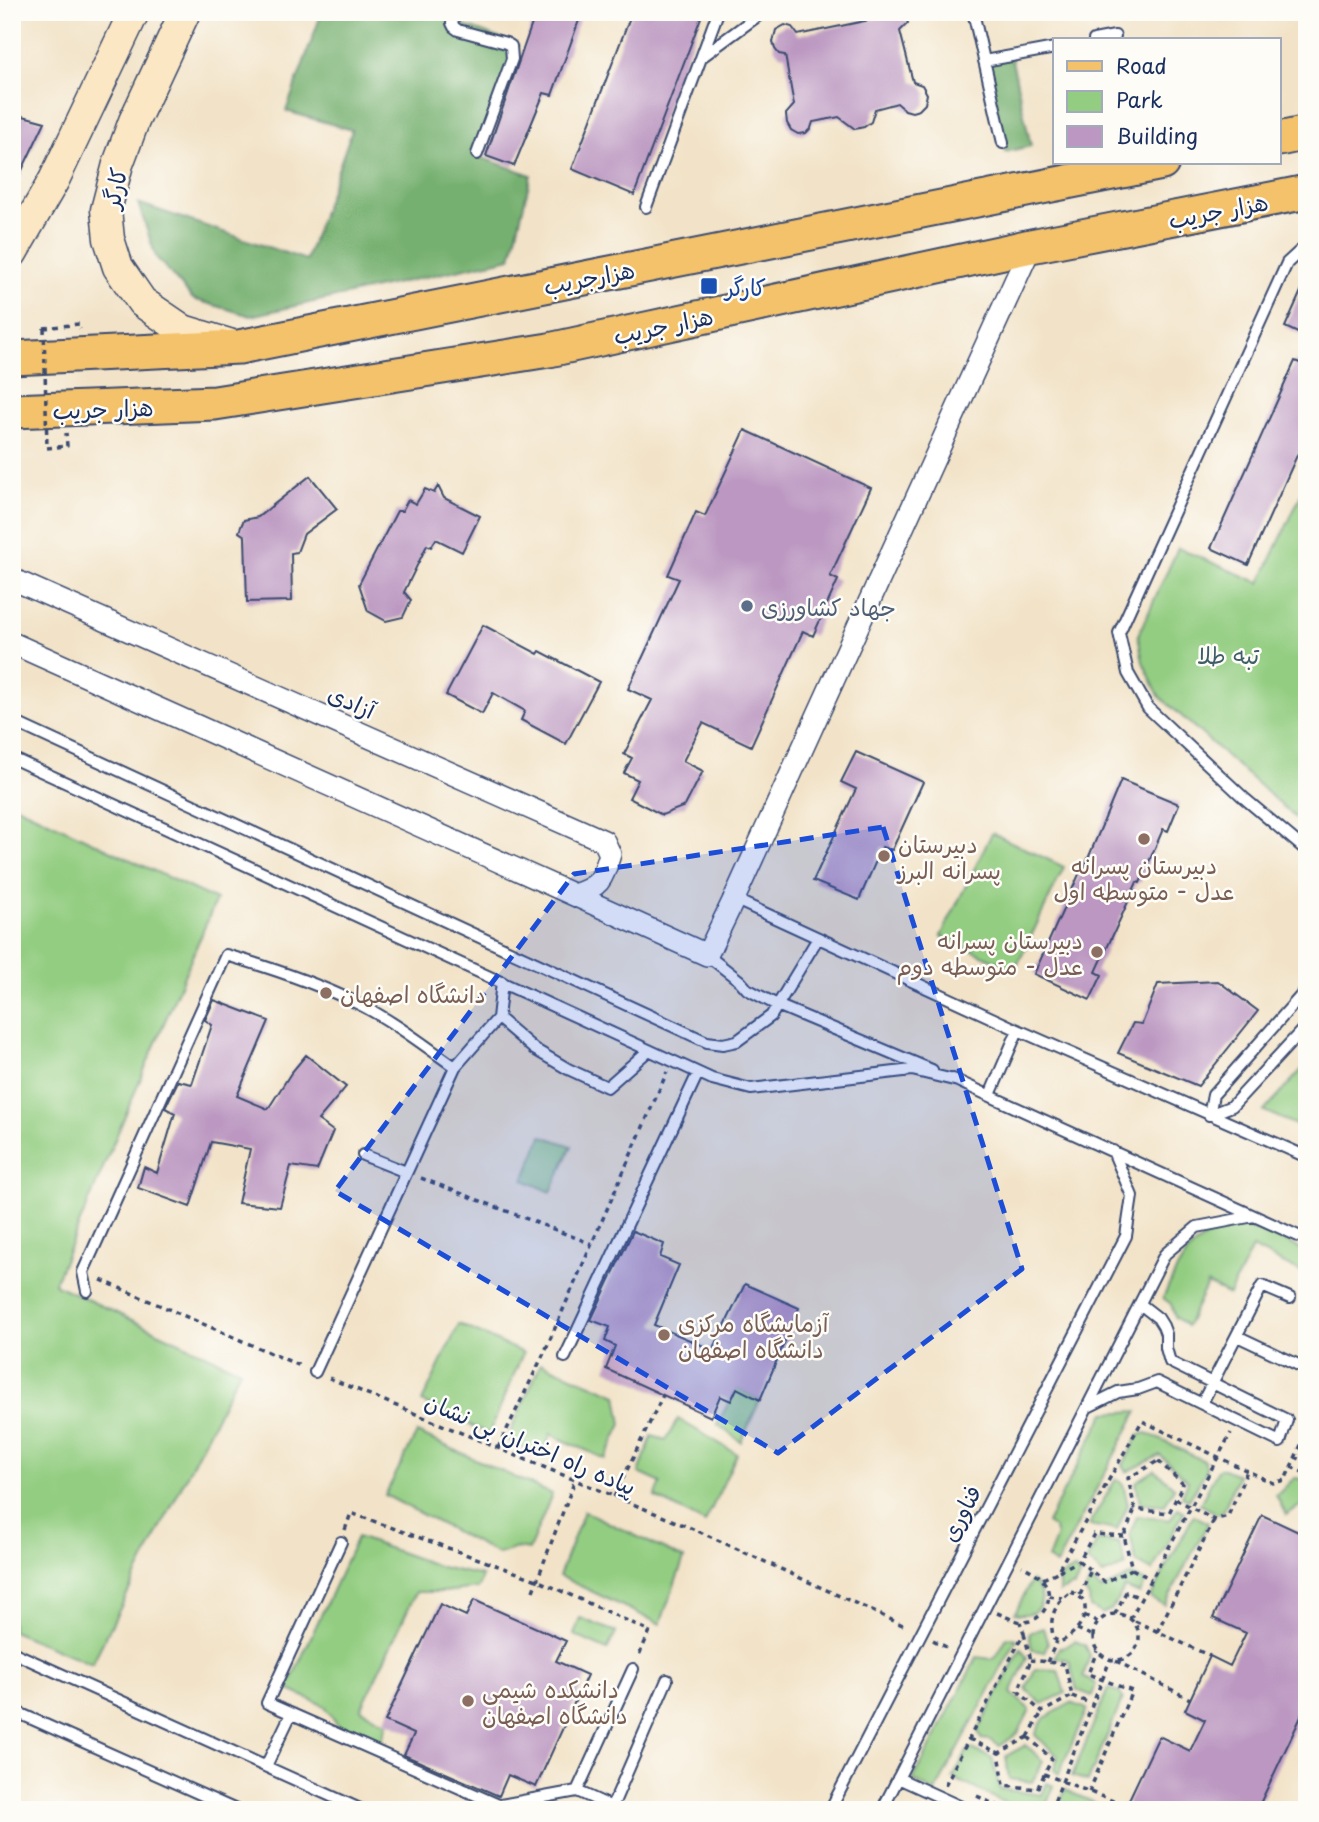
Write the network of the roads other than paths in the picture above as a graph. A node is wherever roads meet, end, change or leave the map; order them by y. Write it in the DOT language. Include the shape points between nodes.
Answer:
graph roads {
  1 [pos="134,12"];
  2 [pos="185,12"];
  3 [pos="455,12"];
  4 [pos="718,12"];
  5 [pos="763,12"];
  6 [pos="973,12"];
  7 [pos="1115,36"];
  8 [pos="1104,38"];
  9 [pos="1053,48"];
  10 [pos="702,57"];
  11 [pos="984,61"];
  12 [pos="1307,133"];
  13 [pos="1280,139"];
  14 [pos="1003,143"];
  15 [pos="477,154"];
  16 [pos="1156,164"];
  17 [pos="1307,192"];
  18 [pos="646,206"];
  19 [pos="1031,246"];
  20 [pos="1307,249"];
  21 [pos="12,253"];
  22 [pos="239,346"];
  23 [pos="12,358"];
  24 [pos="12,411"];
  25 [pos="12,579"];
  26 [pos="12,643"];
  27 [pos="12,721"];
  28 [pos="12,758"];
  29 [pos="1307,851"];
  30 [pos="574,895"];
  31 [pos="734,899"];
  32 [pos="818,938"];
  33 [pos="707,955"];
  34 [pos="502,982"];
  35 [pos="1307,989"];
  36 [pos="777,1006"];
  37 [pos="498,1018"];
  38 [pos="1307,1026"];
  39 [pos="1018,1030"];
  40 [pos="649,1050"];
  41 [pos="455,1067"];
  42 [pos="698,1073"];
  43 [pos="958,1081"];
  44 [pos="990,1095"];
  45 [pos="1209,1115"];
  46 [pos="1113,1152"];
  47 [pos="363,1155"];
  48 [pos="1307,1157"];
  49 [pos="407,1172"];
  50 [pos="1254,1216"];
  51 [pos="1307,1240"];
  52 [pos="87,1292"];
  53 [pos="1290,1298"];
  54 [pos="1140,1304"];
  55 [pos="1237,1336"];
  56 [pos="565,1357"];
  57 [pos="1307,1369"];
  58 [pos="315,1372"];
  59 [pos="1213,1384"];
  60 [pos="1249,1401"];
  61 [pos="1202,1403"];
  62 [pos="1088,1407"];
  63 [pos="1237,1421"];
  64 [pos="341,1542"];
  65 [pos="12,1652"];
  66 [pos="633,1669"];
  67 [pos="667,1680"];
  68 [pos="12,1710"];
  69 [pos="291,1714"];
  70 [pos="266,1766"];
  71 [pos="898,1778"];
  72 [pos="577,1791"];
  73 [pos="505,1808"];
  74 [pos="236,1810"];
  75 [pos="362,1810"];
  76 [pos="830,1810"];
  77 [pos="882,1810"];
  78 [pos="968,1810"];
  1 -- 21 [label="main road" via="54,180"];
  2 -- 22 [label="main road, کارگر" via="118,164 106,210 109,239 118,267 142,302 183,330"];
  3 -- 15 [label="lane" via="452,23 458,30 506,43 513,51"];
  4 -- 10 [label="lane"];
  5 -- 10 [label="lane"];
  6 -- 11 [label="lane"];
  7 -- 8 [label="lane"];
  9 -- 11 [label="lane"];
  10 -- 18 [label="lane"];
  11 -- 14 [label="lane"];
  12 -- 13 [label="main road"];
  16 -- 22 [label="main road, هزارجریب"];
  17 -- 19 [label="main road, هزار جریب"];
  19 -- 24 [label="main road, هزار جریب" via="536,352 215,403"];
  19 -- 31 [label="street"];
  20 -- 29 [label="lane" via="1287,263 1119,633 1128,673 1148,709"];
  22 -- 23 [label="main road, هزارجریب"];
  25 -- 30 [label="street, آزادی" via="604,841 610,854 603,877 591,889"];
  26 -- 30 [label="street"];
  27 -- 36 [label="lane" via="707,1042 737,1041 771,1016"];
  28 -- 34 [label="lane"];
  30 -- 33 [label="street"];
  31 -- 32 [label="lane"];
  31 -- 33 [label="street"];
  32 -- 36 [label="lane"];
  32 -- 39 [label="lane"];
  33 -- 36 [label="lane" via="747,989"];
  34 -- 37 [label="lane"];
  34 -- 40 [label="lane"];
  35 -- 45 [label="lane" via="1213,1095"];
  36 -- 43 [label="lane"];
  37 -- 40 [label="lane" via="534,1049 607,1087"];
  37 -- 41 [label="lane"];
  38 -- 45 [label="lane" via="1233,1107"];
  39 -- 44 [label="lane"];
  39 -- 45 [label="lane"];
  40 -- 42 [label="lane"];
  41 -- 49 [label="lane"];
  41 -- 52 [label="lane" via="359,1004 283,972 226,955 83,1272"];
  42 -- 43 [label="lane" via="751,1089 912,1070"];
  42 -- 56 [label="lane"];
  43 -- 44 [label="lane"];
  44 -- 46 [label="lane"];
  45 -- 48 [label="lane"];
  46 -- 50 [label="lane"];
  46 -- 76 [label="lane, فناوری" via="1132,1196 1126,1236"];
  47 -- 49 [label="lane"];
  49 -- 58 [label="lane"];
  50 -- 51 [label="lane"];
  50 -- 54 [label="lane" via="1197,1227 1165,1254"];
  53 -- 55 [label="lane" via="1262,1286"];
  54 -- 59 [label="lane" via="1163,1326 1170,1362"];
  54 -- 62 [label="lane"];
  55 -- 57 [label="lane"];
  55 -- 59 [label="lane"];
  59 -- 60 [label="lane"];
  59 -- 61 [label="lane"];
  60 -- 63 [label="lane"];
  60 -- 63 [label="lane" via="1287,1420 1280,1442"];
  61 -- 62 [label="lane" via="1157,1382 1118,1392"];
  61 -- 63 [label="lane"];
  62 -- 71 [label="lane"];
  64 -- 69 [label="lane" via="267,1703"];
  65 -- 70 [label="lane"];
  66 -- 72 [label="lane"];
  67 -- 72 [label="lane" via="612,1807"];
  68 -- 74 [label="lane"];
  69 -- 70 [label="lane"];
  69 -- 73 [label="lane"];
  70 -- 75 [label="lane"];
  71 -- 77 [label="lane"];
  71 -- 78 [label="lane"];
  72 -- 73 [label="lane"];
}
